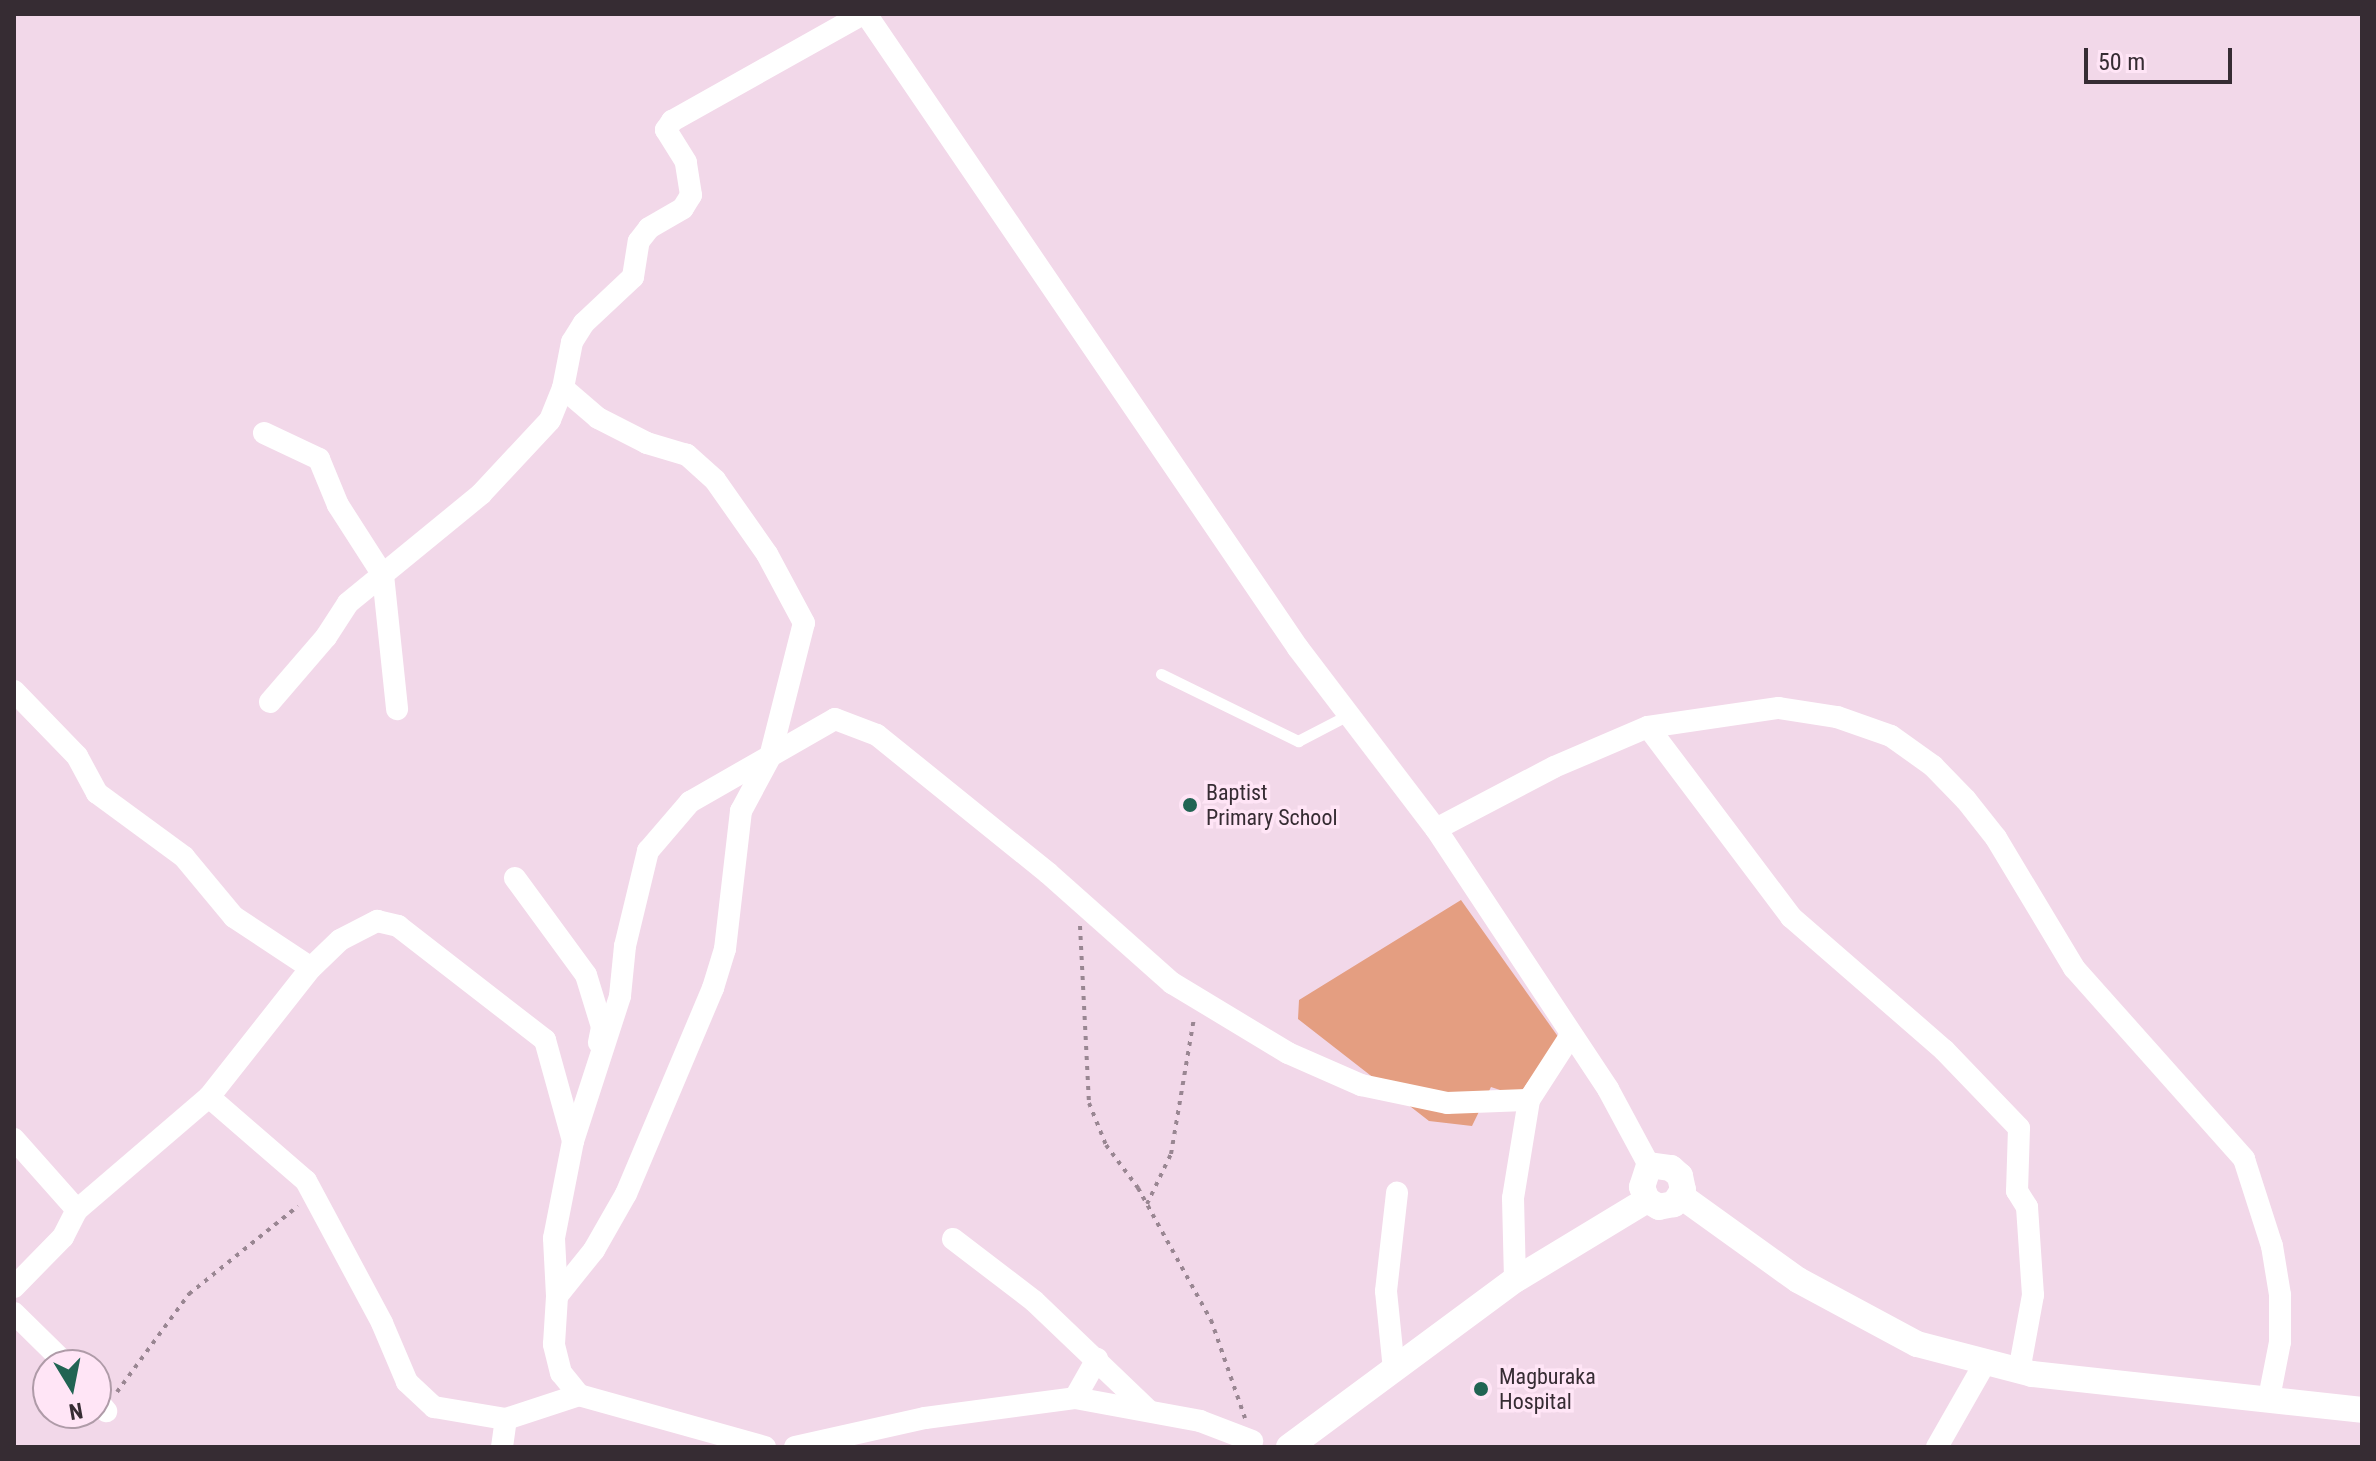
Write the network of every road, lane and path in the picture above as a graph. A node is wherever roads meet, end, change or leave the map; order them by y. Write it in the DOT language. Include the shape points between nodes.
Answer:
graph roads {
  1 [pos="865,14"];
  2 [pos="563,388"];
  3 [pos="264,433"];
  4 [pos="383,575"];
  5 [pos="1161,674"];
  6 [pos="14,691"];
  7 [pos="270,702"];
  8 [pos="397,709"];
  9 [pos="1346,716"];
  10 [pos="1648,727"];
  11 [pos="770,757"];
  12 [pos="1436,829"];
  13 [pos="515,878"];
  14 [pos="1091,911"];
  15 [pos="311,968"];
  16 [pos="1199,1000"];
  17 [pos="1571,1035"];
  18 [pos="597,1060"];
  19 [pos="209,1097"];
  20 [pos="1529,1100"];
  21 [pos="14,1139"];
  22 [pos="573,1141"];
  23 [pos="1649,1165"];
  24 [pos="311,1193"];
  25 [pos="1397,1193"];
  26 [pos="1681,1196"];
  27 [pos="1647,1200"];
  28 [pos="1147,1204"];
  29 [pos="77,1210"];
  30 [pos="953,1239"];
  31 [pos="1515,1280"];
  32 [pos="14,1287"];
  33 [pos="557,1296"];
  34 [pos="14,1313"];
  35 [pos="51,1349"];
  36 [pos="1097,1359"];
  37 [pos="1985,1363"];
  38 [pos="1394,1370"];
  39 [pos="2019,1371"];
  40 [pos="112,1391"];
  41 [pos="579,1395"];
  42 [pos="1075,1398"];
  43 [pos="2269,1398"];
  44 [pos="2362,1410"];
  45 [pos="1149,1411"];
  46 [pos="506,1419"];
  47 [pos="1252,1441"];
  48 [pos="502,1447"];
  49 [pos="765,1447"];
  50 [pos="795,1447"];
  51 [pos="1289,1447"];
  52 [pos="1937,1447"];
  1 -- 2 [label="street" via="672,121 666,130 686,162 691,195 683,208 649,228 639,241 633,277 584,323 572,342"];
  1 -- 9 [label="street"];
  2 -- 4 [label="street" via="550,420 481,494"];
  2 -- 11 [label="street" via="598,418 647,443 687,455 715,480 767,554 804,623"];
  3 -- 4 [label="street" via="319,459 338,505"];
  4 -- 7 [label="street" via="348,603"];
  4 -- 8 [label="street"];
  5 -- 9 [label="lane" via="1298,741"];
  6 -- 15 [label="street" via="77,756 97,793 184,857 234,917"];
  9 -- 12 [label="street"];
  10 -- 12 [label="street" via="1554,767"];
  10 -- 39 [label="street" via="1791,917 1944,1050 2019,1128 2017,1191 2027,1207 2033,1295"];
  10 -- 43 [label="street" via="1779,708 1837,717 1891,736 1933,766 1966,800 1996,838 2074,968 2244,1159 2272,1246 2280,1295 2280,1342"];
  11 -- 14 [label="street" via="835,719 877,735"];
  11 -- 18 [label="street" via="690,802 648,851 625,946 620,996"];
  11 -- 33 [label="street" via="741,811 725,949 691,1043 626,1194 594,1250"];
  12 -- 17 [label="street"];
  13 -- 18 [label="street" via="586,975 602,1027"];
  14 -- 16 [label="street" via="1172,983"];
  14 -- 28 [label="path" via="1078,938 1084,1081 1106,1145"];
  15 -- 19 [label="street"];
  15 -- 22 [label="street" via="340,940 377,921 398,926 545,1040"];
  16 -- 20 [label="street" via="1288,1053 1361,1085 1447,1103"];
  16 -- 28 [label="path" via="1171,1154"];
  17 -- 20 [label="street"];
  17 -- 23 [label="street"];
  18 -- 22 [label="street"];
  19 -- 24 [label="street" via="306,1181"];
  19 -- 29 [label="street"];
  20 -- 31 [label="street" via="1513,1198"];
  21 -- 29 [label="street"];
  22 -- 33 [label="street" via="554,1238"];
  23 -- 26 [label="street" via="1676,1171 1683,1183"];
  23 -- 27 [label="street" via="1642,1187"];
  24 -- 40 [label="path" via="253,1247 189,1294"];
  24 -- 46 [label="street" via="382,1323 407,1382 434,1407"];
  25 -- 38 [label="street" via="1386,1291"];
  26 -- 27 [label="street" via="1666,1207"];
  26 -- 37 [label="street" via="1798,1280 1917,1344"];
  27 -- 31 [label="street"];
  28 -- 47 [label="path" via="1211,1320"];
  29 -- 32 [label="street" via="63,1237"];
  30 -- 36 [label="street" via="1034,1301"];
  31 -- 38 [label="street"];
  33 -- 41 [label="street" via="554,1344 561,1373"];
  34 -- 35 [label="street"];
  36 -- 42 [label="street"];
  36 -- 45 [label="street"];
  37 -- 39 [label="street"];
  37 -- 52 [label="street"];
  38 -- 51 [label="street"];
  39 -- 43 [label="street"];
  41 -- 46 [label="street"];
  41 -- 49 [label="street"];
  42 -- 45 [label="street"];
  42 -- 50 [label="street" via="925,1418"];
  43 -- 44 [label="street"];
  45 -- 47 [label="street" via="1200,1421"];
  46 -- 48 [label="street"];
}
